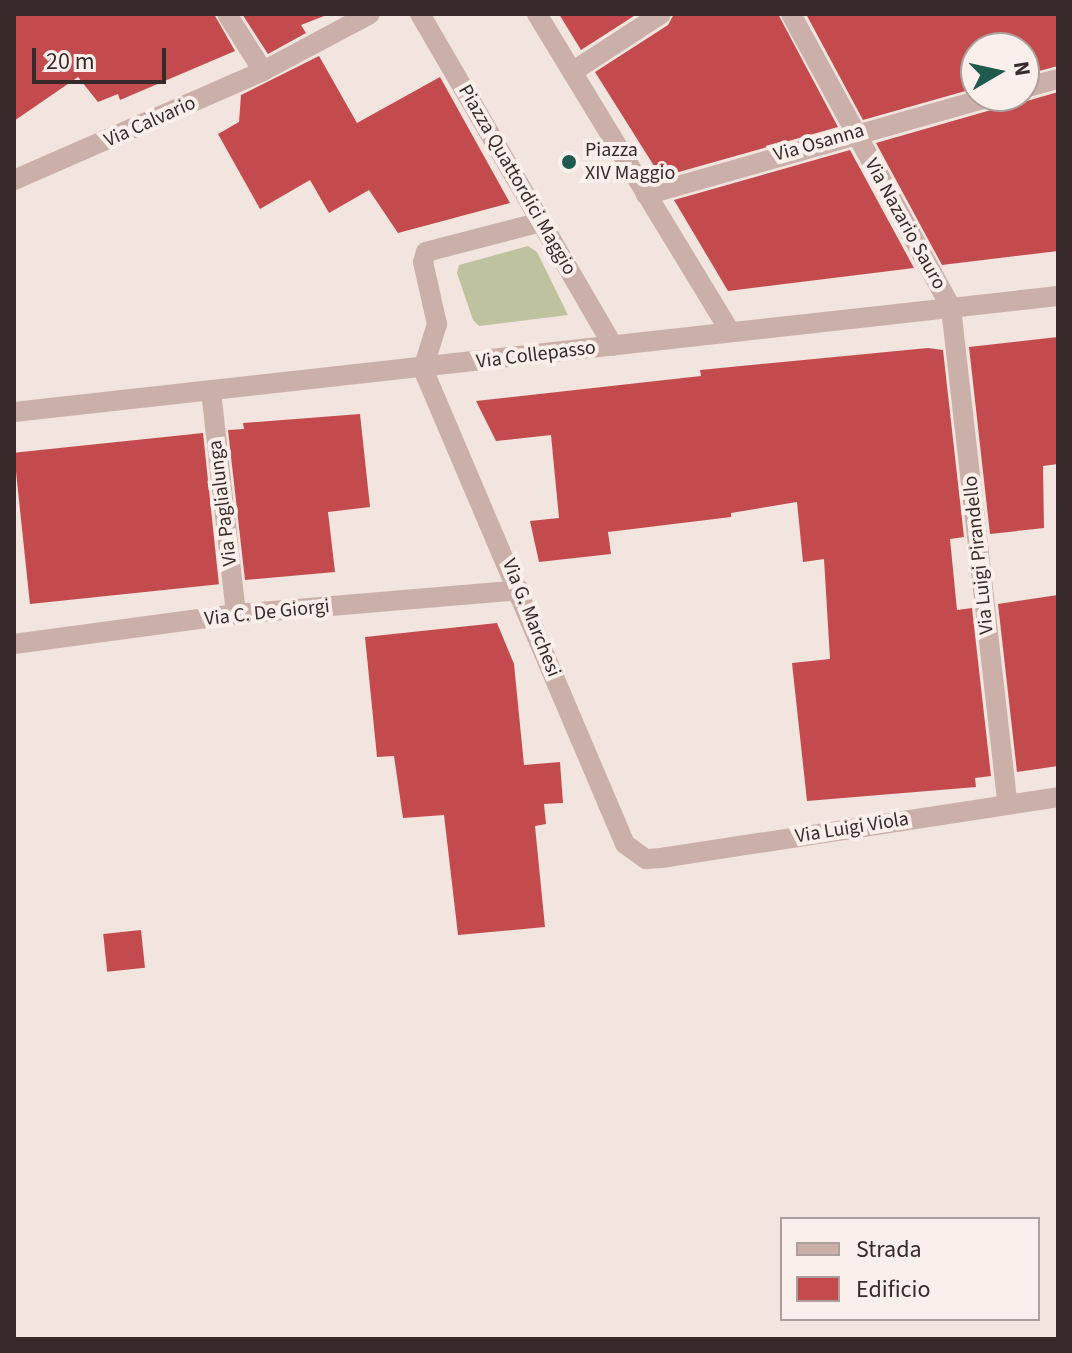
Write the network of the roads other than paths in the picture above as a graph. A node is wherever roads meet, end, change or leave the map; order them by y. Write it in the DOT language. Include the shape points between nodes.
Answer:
graph roads {
  1 [pos="227,14"];
  2 [pos="370,14"];
  3 [pos="420,14"];
  4 [pos="537,14"];
  5 [pos="661,14"];
  6 [pos="791,14"];
  7 [pos="263,71"];
  8 [pos="572,72"];
  9 [pos="960,105"];
  10 [pos="856,132"];
  11 [pos="14,180"];
  12 [pos="646,195"];
  13 [pos="541,222"];
  14 [pos="1058,296"];
  15 [pos="951,308"];
  16 [pos="730,332"];
  17 [pos="613,346"];
  18 [pos="423,369"];
  19 [pos="211,391"];
  20 [pos="14,412"];
  21 [pos="520,590"];
  22 [pos="236,614"];
  23 [pos="14,644"];
  24 [pos="1058,797"];
  25 [pos="1007,803"];
  26 [pos="646,859"];
  1 -- 7 [label="street"];
  2 -- 7 [label="street, Via Calvario"];
  3 -- 13 [label="street, Piazza Quattordici Maggio"];
  4 -- 8 [label="street"];
  5 -- 8 [label="street"];
  6 -- 10 [label="street, Via Nazario Sauro"];
  7 -- 11 [label="street, Via Calvario"];
  8 -- 12 [label="street"];
  9 -- 10 [label="street, Via Osanna"];
  10 -- 12 [label="street, Via Osanna"];
  10 -- 15 [label="street, Via Nazario Sauro"];
  12 -- 16 [label="street"];
  13 -- 17 [label="street, Piazza Quattordici Maggio"];
  13 -- 18 [label="street" via="426,252 423,262 437,324"];
  14 -- 15 [label="street, Via Collepasso"];
  15 -- 16 [label="street, Via Collepasso"];
  15 -- 25 [label="street, Via Luigi Pirandello"];
  16 -- 17 [label="street, Via Collepasso"];
  17 -- 18 [label="street, Via Collepasso"];
  18 -- 19 [label="street, Via Collepasso"];
  18 -- 21 [label="street, Via G. Marchesi"];
  19 -- 20 [label="street, Via Collepasso"];
  19 -- 22 [label="street, Via Paglialunga"];
  21 -- 22 [label="street, Via C. De Giorgi"];
  21 -- 26 [label="street, Via G. Marchesi" via="612,819 625,844"];
  22 -- 23 [label="street, Via C. De Giorgi"];
  24 -- 25 [label="street, Via Luigi Viola"];
  25 -- 26 [label="street, Via Luigi Viola"];
}
